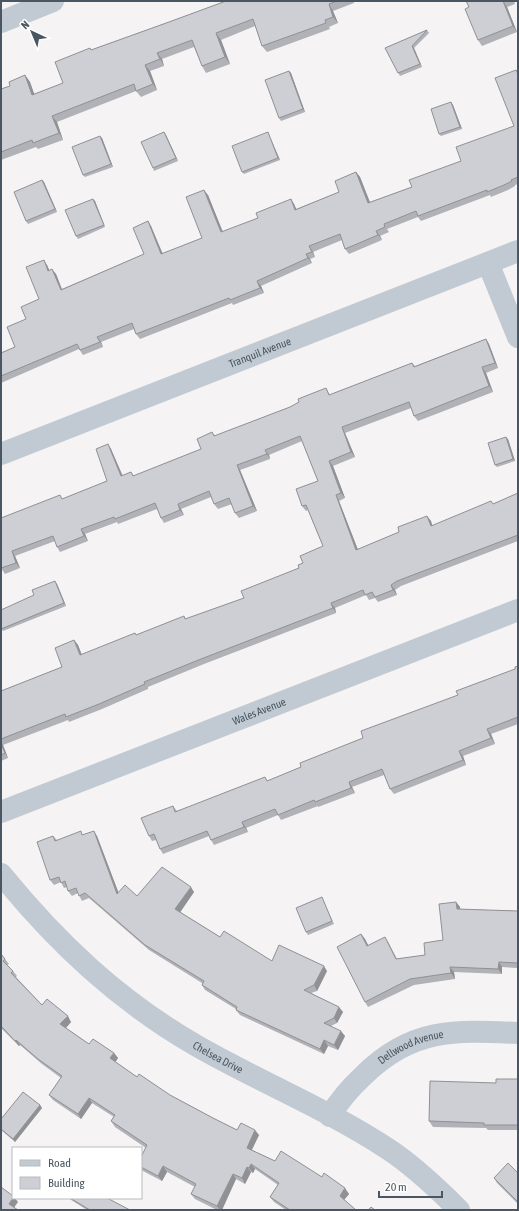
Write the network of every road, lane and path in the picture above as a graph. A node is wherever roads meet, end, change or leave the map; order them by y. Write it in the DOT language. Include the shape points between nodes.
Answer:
graph roads {
  1 [pos="53,1"];
  2 [pos="1,22"];
  3 [pos="518,251"];
  4 [pos="488,263"];
  5 [pos="518,336"];
  6 [pos="1,454"];
  7 [pos="518,610"];
  8 [pos="1,812"];
  9 [pos="1,874"];
  10 [pos="518,1033"];
  11 [pos="330,1116"];
  12 [pos="459,1210"];
  1 -- 2 [label="street"];
  3 -- 4 [label="street, Tranquil Avenue"];
  4 -- 5 [label="street"];
  4 -- 6 [label="street, Tranquil Avenue"];
  7 -- 8 [label="street, Wales Avenue"];
  9 -- 11 [label="street, Chelsea Drive" via="43,925 97,976 131,1003 201,1048"];
  10 -- 11 [label="street, Dellwood Avenue" via="452,1032 426,1037 402,1046 369,1069 342,1098"];
  11 -- 12 [label="street, Chelsea Drive" via="390,1150 431,1183"];
}
